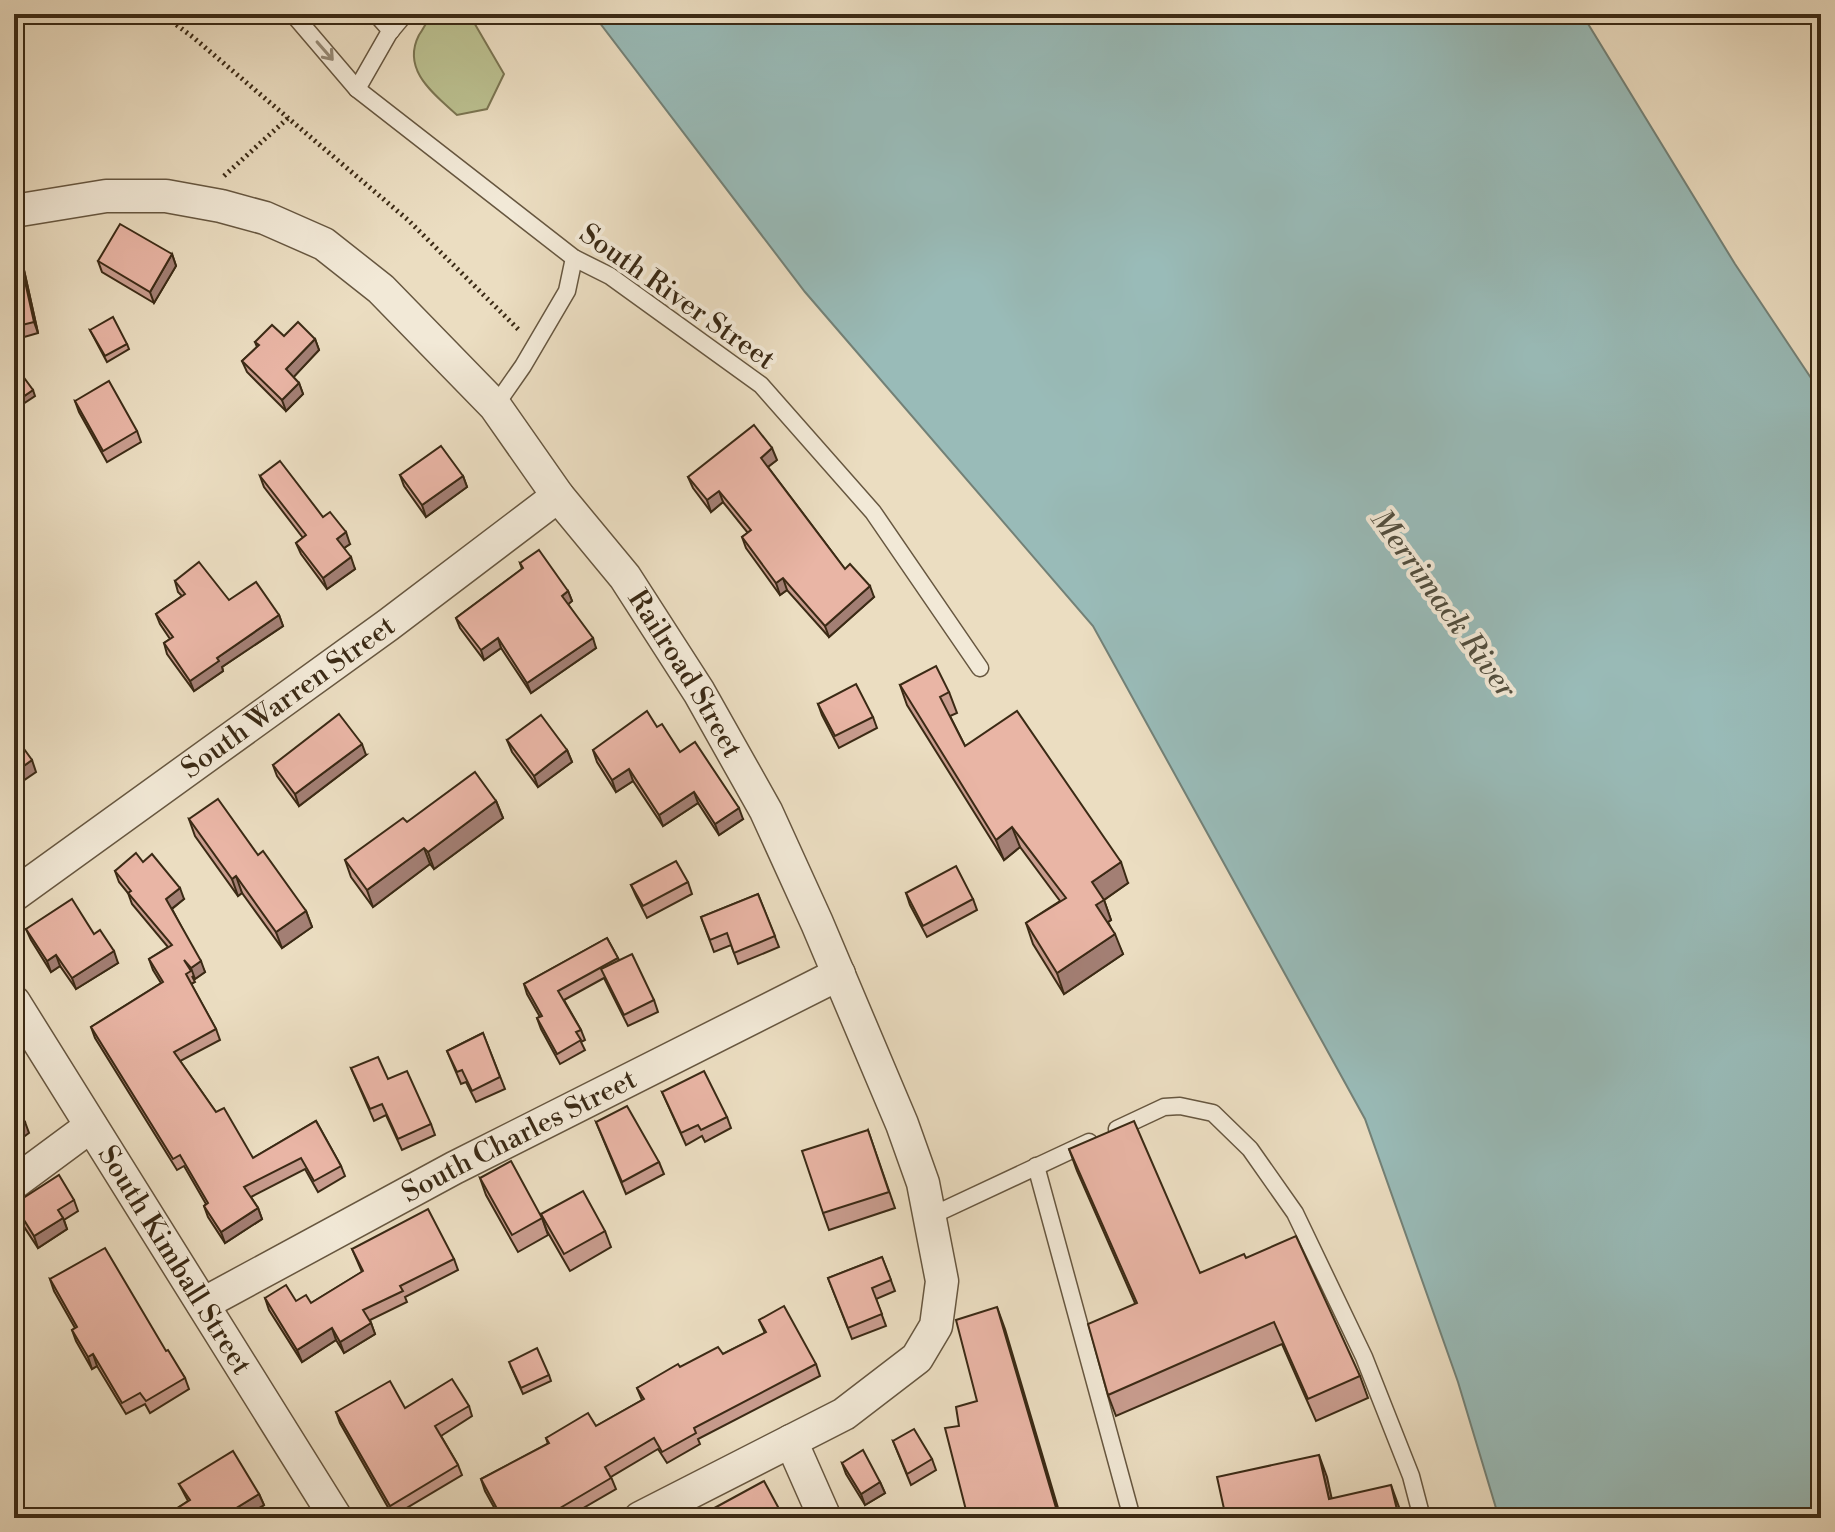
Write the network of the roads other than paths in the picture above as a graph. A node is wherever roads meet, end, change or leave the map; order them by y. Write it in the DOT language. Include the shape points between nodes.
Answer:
graph roads {
  1 [pos="293,14"];
  2 [pos="376,14"];
  3 [pos="405,14"];
  4 [pos="391,31"];
  5 [pos="357,89"];
  6 [pos="14,211"];
  7 [pos="574,258"];
  8 [pos="495,406"];
  9 [pos="558,496"];
  10 [pos="980,668"];
  11 [pos="14,895"];
  12 [pos="839,974"];
  13 [pos="14,1002"];
  14 [pos="91,1126"];
  15 [pos="1036,1166"];
  16 [pos="14,1183"];
  17 [pos="931,1216"];
  18 [pos="203,1304"];
  19 [pos="791,1441"];
  20 [pos="336,1518"];
  21 [pos="640,1518"];
  22 [pos="825,1518"];
  23 [pos="1132,1518"];
  24 [pos="1422,1518"];
  1 -- 5 [label="lane, South River Street, one-way"];
  2 -- 4 [label="lane"];
  3 -- 4 [label="lane"];
  4 -- 5 [label="lane"];
  5 -- 7 [label="lane, South River Street"];
  6 -- 8 [label="street, Railroad Street" via="106,196 151,196 265,218 324,244 381,289"];
  7 -- 8 [label="lane" via="567,291"];
  7 -- 10 [label="lane, South River Street" via="610,276 761,385 873,512"];
  8 -- 9 [label="street, Railroad Street"];
  9 -- 11 [label="street, South Warren Street"];
  9 -- 12 [label="street, Railroad Street" via="625,577 699,692 766,811"];
  12 -- 17 [label="street, Railroad Street" via="902,1124"];
  12 -- 18 [label="street, South Charles Street" via="454,1168"];
  13 -- 14 [label="street, South Kimball Street"];
  14 -- 16 [label="street"];
  14 -- 18 [label="street, South Kimball Street"];
  15 -- 17 [label="lane"];
  15 -- 23 [label="lane"];
  15 -- 24 [label="lane" via="1164,1107 1213,1113 1250,1149 1295,1213 1364,1357"];
  17 -- 19 [label="street, Railroad Street" via="942,1281 936,1326 917,1358 844,1414"];
  18 -- 20 [label="street, South Kimball Street"];
  19 -- 21 [label="street"];
  19 -- 22 [label="street"];
}
